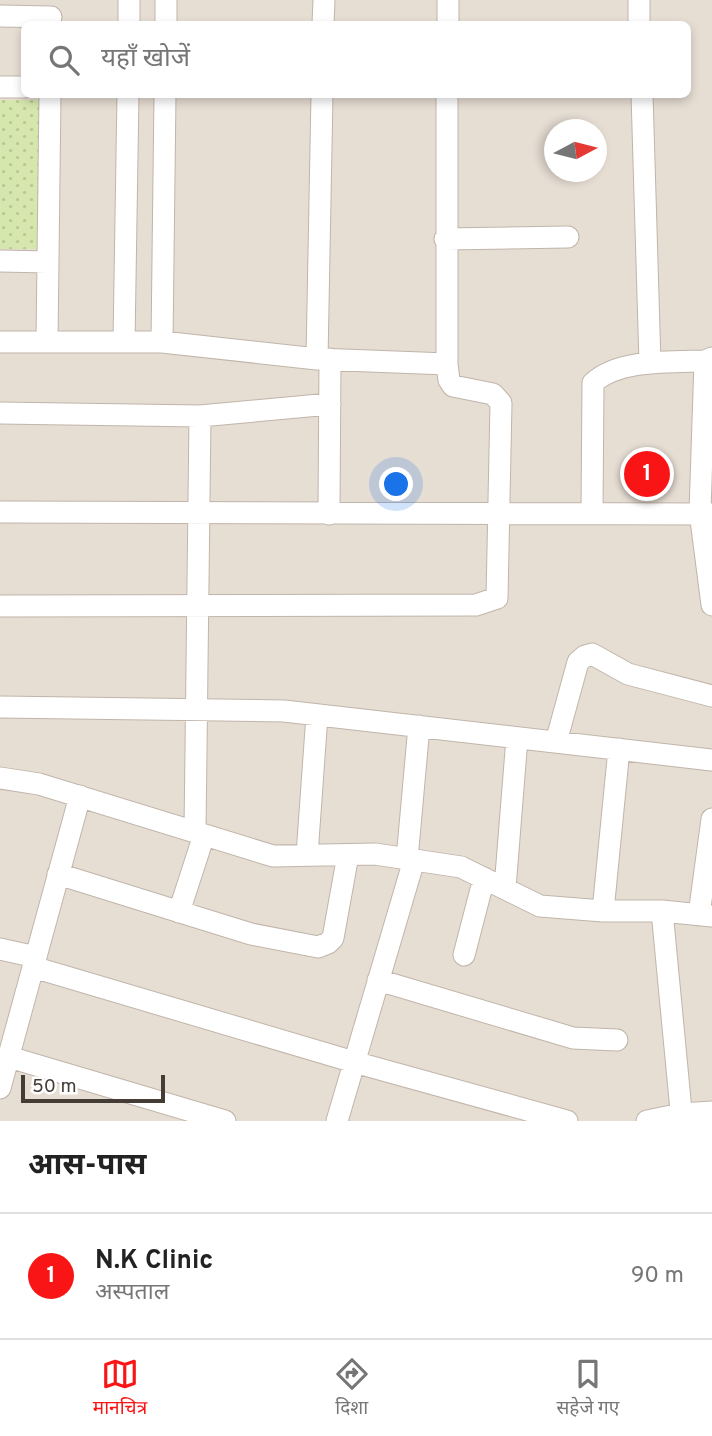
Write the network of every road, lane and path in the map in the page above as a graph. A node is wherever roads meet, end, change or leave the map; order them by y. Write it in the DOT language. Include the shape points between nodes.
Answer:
graph roads {
  1 [pos="129,0"];
  2 [pos="166,0"];
  3 [pos="324,0"];
  4 [pos="448,0"];
  5 [pos="639,0"];
  6 [pos="51,14"];
  7 [pos="0,16"];
  8 [pos="128,21"];
  9 [pos="166,21"];
  10 [pos="323,21"];
  11 [pos="448,21"];
  12 [pos="639,21"];
  13 [pos="0,87"];
  14 [pos="21,87"];
  15 [pos="50,98"];
  16 [pos="128,98"];
  17 [pos="165,98"];
  18 [pos="322,98"];
  19 [pos="447,98"];
  20 [pos="642,98"];
  21 [pos="568,237"];
  22 [pos="445,239"];
  23 [pos="0,261"];
  24 [pos="48,262"];
  25 [pos="0,342"];
  26 [pos="47,342"];
  27 [pos="124,342"];
  28 [pos="162,342"];
  29 [pos="323,359"];
  30 [pos="709,360"];
  31 [pos="650,363"];
  32 [pos="447,364"];
  33 [pos="330,404"];
  34 [pos="0,413"];
  35 [pos="200,416"];
  36 [pos="0,512"];
  37 [pos="199,513"];
  38 [pos="498,513"];
  39 [pos="592,513"];
  40 [pos="706,513"];
  41 [pos="329,514"];
  42 [pos="712,605"];
  43 [pos="0,606"];
  44 [pos="198,607"];
  45 [pos="712,696"];
  46 [pos="0,707"];
  47 [pos="197,710"];
  48 [pos="317,715"];
  49 [pos="419,726"];
  50 [pos="517,738"];
  51 [pos="556,742"];
  52 [pos="619,749"];
  53 [pos="712,760"];
  54 [pos="0,778"];
  55 [pos="80,796"];
  56 [pos="712,819"];
  57 [pos="199,834"];
  58 [pos="307,855"];
  59 [pos="348,855"];
  60 [pos="410,859"];
  61 [pos="709,864"];
  62 [pos="58,874"];
  63 [pos="484,878"];
  64 [pos="505,888"];
  65 [pos="603,911"];
  66 [pos="662,911"];
  67 [pos="179,912"];
  68 [pos="706,915"];
  69 [pos="0,950"];
  70 [pos="464,955"];
  71 [pos="34,962"];
  72 [pos="379,980"];
  73 [pos="617,1040"];
  74 [pos="9,1057"];
  75 [pos="354,1062"];
  76 [pos="0,1088"];
  77 [pos="712,1112"];
  78 [pos="681,1118"];
  79 [pos="225,1121"];
  80 [pos="337,1121"];
  81 [pos="567,1121"];
  82 [pos="647,1121"];
  1 -- 8 [label="street"];
  2 -- 9 [label="street"];
  3 -- 10 [label="street"];
  4 -- 11 [label="street"];
  5 -- 12 [label="street"];
  6 -- 7 [label="street"];
  13 -- 14 [label="street"];
  15 -- 24 [label="street"];
  16 -- 27 [label="street"];
  17 -- 28 [label="street"];
  18 -- 29 [label="street"];
  19 -- 22 [label="street"];
  20 -- 31 [label="street"];
  21 -- 22 [label="street"];
  22 -- 32 [label="street"];
  23 -- 24 [label="street"];
  24 -- 26 [label="street"];
  25 -- 26 [label="street"];
  26 -- 27 [label="street"];
  27 -- 28 [label="street"];
  28 -- 29 [label="street"];
  29 -- 32 [label="street"];
  29 -- 33 [label="street"];
  30 -- 31 [label="street"];
  30 -- 40 [label="street"];
  31 -- 39 [label="street" via="601,375 593,383"];
  32 -- 38 [label="street" via="453,386 493,394 501,403"];
  33 -- 35 [label="street"];
  33 -- 41 [label="street"];
  34 -- 35 [label="street"];
  35 -- 37 [label="street"];
  36 -- 37 [label="street"];
  37 -- 41 [label="street"];
  37 -- 44 [label="street"];
  38 -- 39 [label="street"];
  38 -- 41 [label="street"];
  38 -- 44 [label="street" via="499,590 498,598 489,603"];
  39 -- 40 [label="street"];
  40 -- 42 [label="street"];
  43 -- 44 [label="street"];
  44 -- 47 [label="street"];
  45 -- 51 [label="street" via="628,674 592,654 585,656 578,662"];
  46 -- 47 [label="street"];
  47 -- 48 [label="street"];
  47 -- 57 [label="street"];
  48 -- 49 [label="street"];
  48 -- 58 [label="street"];
  49 -- 50 [label="street"];
  49 -- 60 [label="street"];
  50 -- 51 [label="street"];
  50 -- 64 [label="street"];
  51 -- 52 [label="street"];
  52 -- 53 [label="street"];
  52 -- 65 [label="street"];
  54 -- 55 [label="street"];
  55 -- 57 [label="street"];
  55 -- 62 [label="street"];
  56 -- 61 [label="street"];
  57 -- 58 [label="street" via="273,856"];
  57 -- 67 [label="street"];
  58 -- 59 [label="street"];
  59 -- 60 [label="street"];
  59 -- 67 [label="street" via="333,938 318,947 251,934"];
  60 -- 63 [label="street" via="461,867"];
  60 -- 72 [label="street"];
  61 -- 68 [label="street"];
  62 -- 67 [label="street"];
  62 -- 71 [label="street"];
  63 -- 64 [label="street"];
  63 -- 70 [label="street"];
  64 -- 65 [label="street" via="540,906"];
  65 -- 66 [label="street"];
  66 -- 68 [label="street"];
  66 -- 78 [label="street"];
  69 -- 71 [label="street"];
  71 -- 74 [label="street"];
  71 -- 75 [label="street"];
  72 -- 73 [label="street" via="573,1038"];
  72 -- 75 [label="street"];
  74 -- 76 [label="street"];
  74 -- 79 [label="street"];
  75 -- 80 [label="street"];
  75 -- 81 [label="street"];
  77 -- 78 [label="street"];
  78 -- 82 [label="street"];
}
